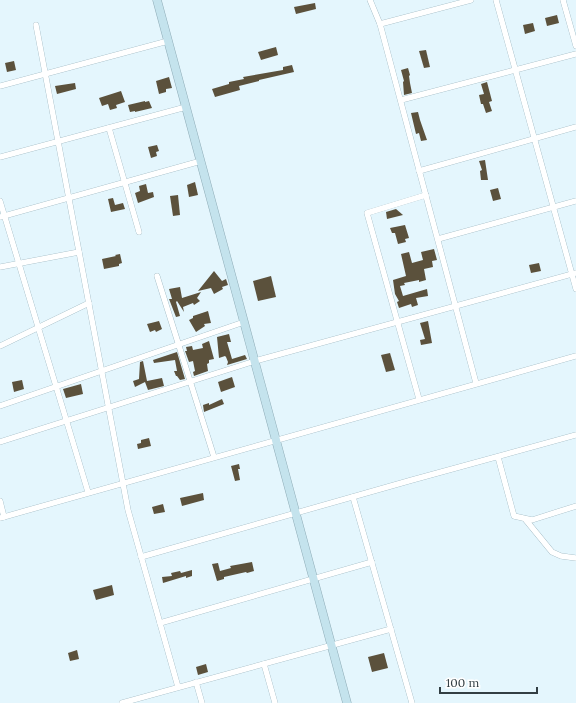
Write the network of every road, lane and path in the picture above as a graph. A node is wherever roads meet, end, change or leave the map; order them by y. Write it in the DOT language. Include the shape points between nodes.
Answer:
graph roads {
  1 [pos="157,0"];
  2 [pos="370,0"];
  3 [pos="471,0"];
  4 [pos="496,0"];
  5 [pos="563,0"];
  6 [pos="380,24"];
  7 [pos="36,25"];
  8 [pos="168,41"];
  9 [pos="576,46"];
  10 [pos="576,54"];
  11 [pos="515,70"];
  12 [pos="46,74"];
  13 [pos="0,86"];
  14 [pos="400,100"];
  15 [pos="186,107"];
  16 [pos="576,127"];
  17 [pos="109,128"];
  18 [pos="534,139"];
  19 [pos="58,141"];
  20 [pos="0,157"];
  21 [pos="201,161"];
  22 [pos="419,171"];
  23 [pos="125,182"];
  24 [pos="426,195"];
  25 [pos="69,198"];
  26 [pos="576,201"];
  27 [pos="0,202"];
  28 [pos="553,207"];
  29 [pos="2,217"];
  30 [pos="139,232"];
  31 [pos="438,239"];
  32 [pos="79,252"];
  33 [pos="19,264"];
  34 [pos="0,268"];
  35 [pos="574,274"];
  36 [pos="157,276"];
  37 [pos="576,289"];
  38 [pos="89,303"];
  39 [pos="455,306"];
  40 [pos="244,322"];
  41 [pos="398,322"];
  42 [pos="38,328"];
  43 [pos="179,344"];
  44 [pos="0,346"];
  45 [pos="576,356"];
  46 [pos="255,361"];
  47 [pos="102,371"];
  48 [pos="191,382"];
  49 [pos="476,383"];
  50 [pos="56,387"];
  51 [pos="419,399"];
  52 [pos="0,406"];
  53 [pos="109,408"];
  54 [pos="66,421"];
  55 [pos="576,435"];
  56 [pos="276,439"];
  57 [pos="0,442"];
  58 [pos="498,456"];
  59 [pos="214,457"];
  60 [pos="123,482"];
  61 [pos="88,492"];
  62 [pos="353,497"];
  63 [pos="0,501"];
  64 [pos="576,506"];
  65 [pos="296,513"];
  66 [pos="2,517"];
  67 [pos="525,518"];
  68 [pos="141,557"];
  69 [pos="576,558"];
  70 [pos="372,562"];
  71 [pos="313,579"];
  72 [pos="160,623"];
  73 [pos="391,629"];
  74 [pos="331,646"];
  75 [pos="264,664"];
  76 [pos="196,682"];
  77 [pos="178,687"];
  78 [pos="122,703"];
  79 [pos="202,703"];
  80 [pos="275,703"];
  81 [pos="347,703"];
  82 [pos="412,703"];
  1 -- 8 [label="street"];
  2 -- 6 [label="street"];
  3 -- 6 [label="street"];
  4 -- 11 [label="street"];
  5 -- 9 [label="street"];
  6 -- 14 [label="street"];
  7 -- 12 [label="street"];
  8 -- 12 [label="street"];
  8 -- 15 [label="street"];
  10 -- 11 [label="street"];
  11 -- 14 [label="street"];
  11 -- 18 [label="street"];
  12 -- 13 [label="street"];
  12 -- 19 [label="street"];
  14 -- 22 [label="street"];
  15 -- 17 [label="street"];
  15 -- 21 [label="street"];
  16 -- 18 [label="street"];
  17 -- 19 [label="street"];
  17 -- 23 [label="street"];
  18 -- 22 [label="street"];
  18 -- 28 [label="street"];
  19 -- 20 [label="street"];
  19 -- 25 [label="street"];
  21 -- 23 [label="street"];
  21 -- 40 [label="street"];
  22 -- 24 [label="street"];
  23 -- 25 [label="street"];
  23 -- 30 [label="street"];
  24 -- 31 [label="street"];
  24 -- 41 [label="street" via="367,213"];
  25 -- 29 [label="street"];
  25 -- 32 [label="street"];
  26 -- 28 [label="street"];
  27 -- 29 [label="street"];
  28 -- 31 [label="street"];
  28 -- 35 [label="street"];
  29 -- 33 [label="street"];
  31 -- 39 [label="street"];
  32 -- 33 [label="street"];
  32 -- 38 [label="street"];
  33 -- 34 [label="street"];
  33 -- 42 [label="street"];
  35 -- 37 [label="street"];
  35 -- 39 [label="street"];
  36 -- 43 [label="street"];
  38 -- 42 [label="street"];
  38 -- 47 [label="street"];
  39 -- 41 [label="street"];
  39 -- 49 [label="street"];
  40 -- 43 [label="street"];
  40 -- 46 [label="street"];
  41 -- 46 [label="street"];
  41 -- 51 [label="street"];
  42 -- 44 [label="street"];
  42 -- 50 [label="street"];
  43 -- 47 [label="street"];
  43 -- 48 [label="street"];
  45 -- 49 [label="street"];
  46 -- 48 [label="street"];
  46 -- 56 [label="street"];
  47 -- 50 [label="street"];
  47 -- 53 [label="street"];
  48 -- 53 [label="street"];
  48 -- 59 [label="street"];
  49 -- 51 [label="street"];
  50 -- 52 [label="street"];
  50 -- 54 [label="street"];
  51 -- 56 [label="street"];
  53 -- 54 [label="street"];
  53 -- 60 [label="street"];
  54 -- 57 [label="street"];
  54 -- 61 [label="street"];
  55 -- 58 [label="street"];
  56 -- 59 [label="street"];
  56 -- 65 [label="street"];
  58 -- 62 [label="street"];
  58 -- 67 [label="street" via="514,516"];
  59 -- 60 [label="street"];
  60 -- 61 [label="street"];
  60 -- 68 [label="street"];
  61 -- 66 [label="street"];
  62 -- 65 [label="street"];
  62 -- 70 [label="street"];
  63 -- 66 [label="street"];
  64 -- 67 [label="street" via="532,520"];
  65 -- 68 [label="street"];
  65 -- 71 [label="street"];
  67 -- 69 [label="street" via="552,552"];
  68 -- 72 [label="street"];
  70 -- 71 [label="street"];
  70 -- 73 [label="street"];
  71 -- 72 [label="street"];
  71 -- 74 [label="street"];
  72 -- 77 [label="street"];
  73 -- 74 [label="street"];
  73 -- 82 [label="street"];
  74 -- 75 [label="street"];
  74 -- 81 [label="street"];
  75 -- 76 [label="street"];
  75 -- 80 [label="street"];
  76 -- 77 [label="street"];
  76 -- 79 [label="street"];
  77 -- 78 [label="street"];
}
